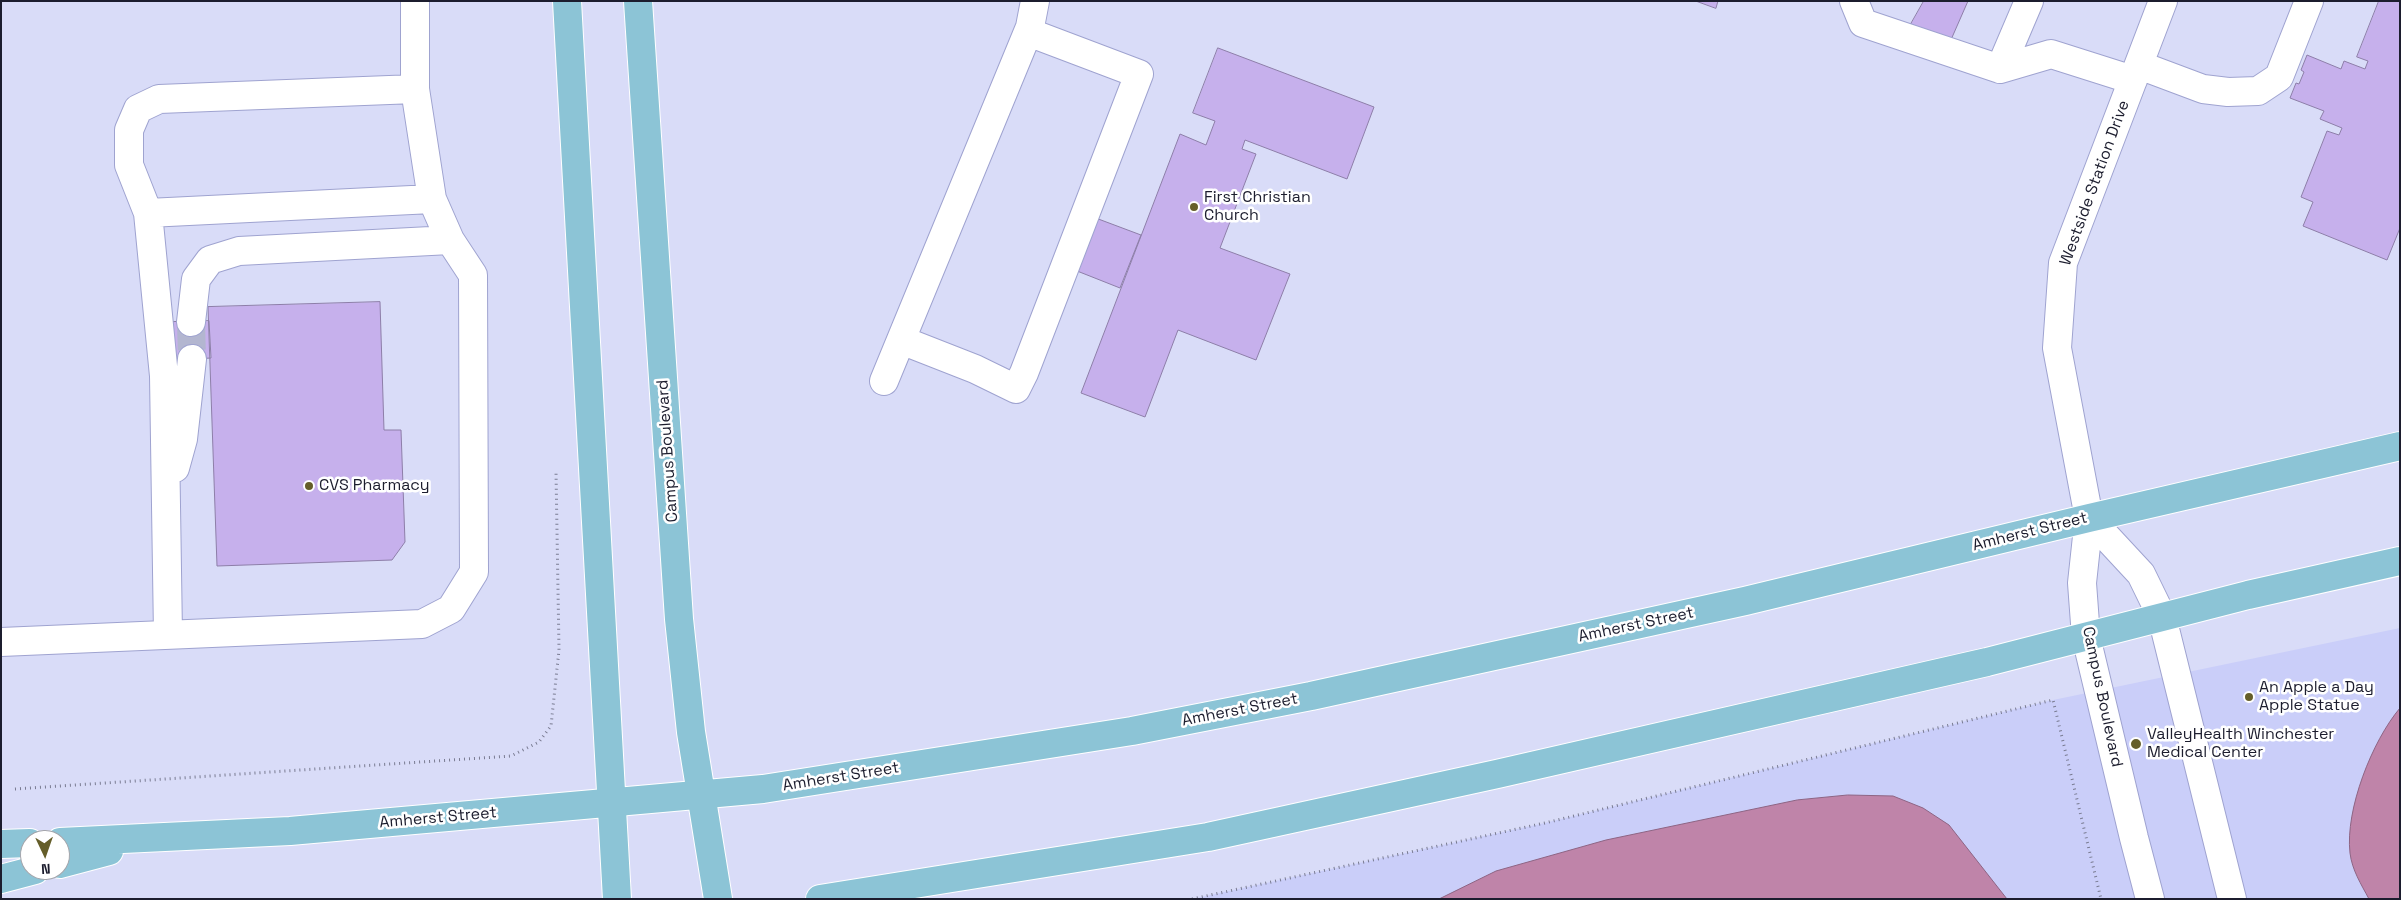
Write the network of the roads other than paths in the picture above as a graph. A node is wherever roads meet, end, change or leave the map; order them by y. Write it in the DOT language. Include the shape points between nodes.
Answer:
graph roads {
  1 [pos="415,1"];
  2 [pos="568,1"];
  3 [pos="638,1"];
  4 [pos="1035,1"];
  5 [pos="1854,1"];
  6 [pos="2029,1"];
  7 [pos="2164,1"];
  8 [pos="2309,1"];
  9 [pos="1028,32"];
  10 [pos="2000,69"];
  11 [pos="2136,72"];
  12 [pos="415,89"];
  13 [pos="432,199"];
  14 [pos="148,213"];
  15 [pos="450,240"];
  16 [pos="191,322"];
  17 [pos="901,340"];
  18 [pos="192,359"];
  19 [pos="884,381"];
  20 [pos="2400,446"];
  21 [pos="166,500"];
  22 [pos="2089,518"];
  23 [pos="2400,561"];
  24 [pos="2162,617"];
  25 [pos="168,634"];
  26 [pos="2086,637"];
  27 [pos="1,642"];
  28 [pos="700,793"];
  29 [pos="610,803"];
  30 [pos="163,838"];
  31 [pos="70,842"];
  32 [pos="20,843"];
  33 [pos="1,844"];
  34 [pos="70,861"];
  35 [pos="20,874"];
  36 [pos="1,879"];
  37 [pos="617,899"];
  38 [pos="718,899"];
  39 [pos="820,899"];
  40 [pos="2150,899"];
  41 [pos="2232,899"];
  1 -- 12 [label="street"];
  2 -- 29 [label="main road"];
  3 -- 28 [label="main road, Campus Boulevard" via="679,619"];
  4 -- 9 [label="street"];
  5 -- 10 [label="street" via="1863,23"];
  6 -- 10 [label="street"];
  7 -- 11 [label="street, Westside Station Drive"];
  8 -- 11 [label="street" via="2279,77 2258,91 2203,89"];
  9 -- 17 [label="street"];
  9 -- 17 [label="street" via="1139,74 1024,373 1016,389"];
  10 -- 11 [label="street" via="2051,54"];
  11 -- 22 [label="street, Westside Station Drive" via="2063,263 2057,348"];
  12 -- 13 [label="street"];
  12 -- 14 [label="street" via="159,100 138,109 129,130 129,165"];
  13 -- 14 [label="street"];
  13 -- 15 [label="street"];
  14 -- 21 [label="street" via="164,376"];
  15 -- 16 [label="street" via="239,251 210,260 196,279"];
  15 -- 25 [label="street" via="473,275 474,572 452,609 422,624"];
  17 -- 19 [label="street"];
  18 -- 21 [label="street" via="183,439"];
  20 -- 22 [label="main road, Amherst Street"];
  21 -- 25 [label="street"];
  22 -- 24 [label="street" via="2141,574"];
  22 -- 26 [label="street, Campus Boulevard" via="2082,583"];
  22 -- 28 [label="main road, Amherst Street" via="1745,601 1311,696 1103,735 762,790"];
  23 -- 24 [label="main road"];
  24 -- 26 [label="main road"];
  24 -- 41 [label="street"];
  25 -- 27 [label="street"];
  26 -- 39 [label="main road" via="1497,774 1208,837"];
  26 -- 40 [label="street, Campus Boulevard"];
  28 -- 29 [label="main road, Amherst Street"];
  28 -- 38 [label="main road, Campus Boulevard"];
  29 -- 30 [label="main road, Amherst Street" via="290,831"];
  29 -- 37 [label="main road"];
  30 -- 31 [label="main road, Amherst Street"];
  30 -- 34 [label="main road"];
  32 -- 33 [label="main road"];
  35 -- 36 [label="main road"];
}
